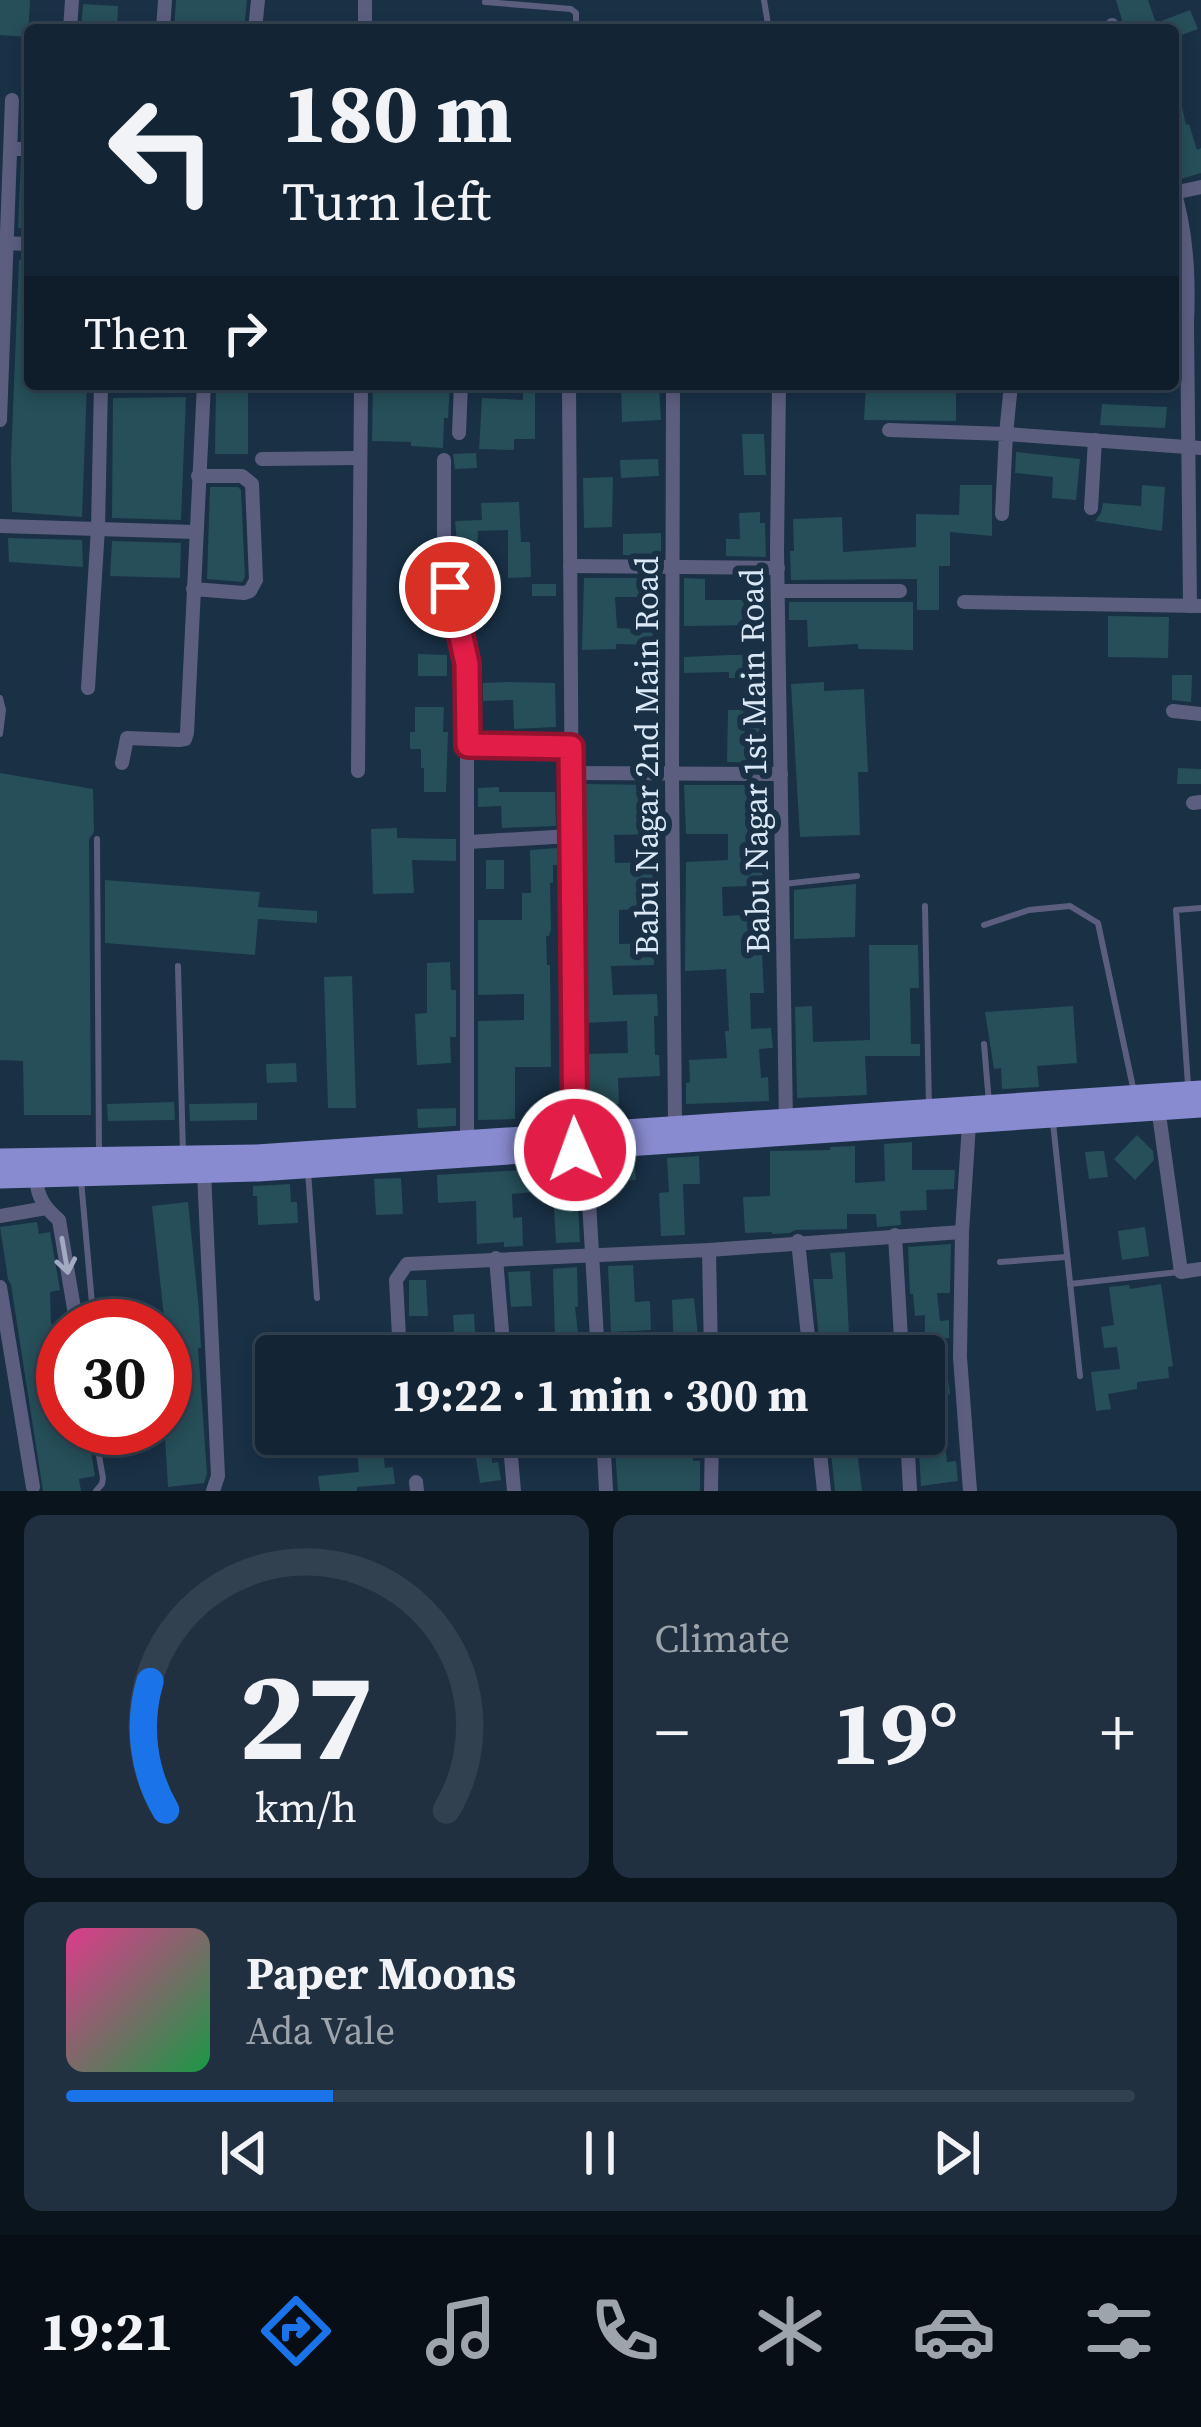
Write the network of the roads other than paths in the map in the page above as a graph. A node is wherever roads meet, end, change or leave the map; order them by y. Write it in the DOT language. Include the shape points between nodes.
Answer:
graph roads {
  1 [pos="485,2"];
  2 [pos="576,24"];
  3 [pos="12,100"];
  4 [pos="10,148"];
  5 [pos="24,149"];
  6 [pos="1179,218"];
  7 [pos="4,243"];
  8 [pos="1180,324"];
  9 [pos="101,390"];
  10 [pos="204,390"];
  11 [pos="361,390"];
  12 [pos="460,390"];
  13 [pos="569,390"];
  14 [pos="673,390"];
  15 [pos="779,390"];
  16 [pos="1010,390"];
  17 [pos="1,394"];
  18 [pos="0,420"];
  19 [pos="890,430"];
  20 [pos="458,433"];
  21 [pos="1006,434"];
  22 [pos="1094,440"];
  23 [pos="1195,447"];
  24 [pos="360,458"];
  25 [pos="262,459"];
  26 [pos="443,460"];
  27 [pos="198,476"];
  28 [pos="1091,508"];
  29 [pos="1003,514"];
  30 [pos="0,526"];
  31 [pos="98,528"];
  32 [pos="195,532"];
  33 [pos="570,566"];
  34 [pos="674,568"];
  35 [pos="778,568"];
  36 [pos="193,589"];
  37 [pos="778,591"];
  38 [pos="900,591"];
  39 [pos="964,602"];
  40 [pos="1195,606"];
  41 [pos="88,688"];
  42 [pos="0,698"];
  43 [pos="1173,711"];
  44 [pos="1201,714"];
  45 [pos="0,734"];
  46 [pos="468,745"];
  47 [pos="571,747"];
  48 [pos="122,763"];
  49 [pos="358,771"];
  50 [pos="571,772"];
  51 [pos="782,774"];
  52 [pos="672,775"];
  53 [pos="572,836"];
  54 [pos="97,839"];
  55 [pos="469,842"];
  56 [pos="857,876"];
  57 [pos="783,884"];
  58 [pos="926,906"];
  59 [pos="1201,908"];
  60 [pos="984,925"];
  61 [pos="178,966"];
  62 [pos="984,1044"];
  63 [pos="1197,1097"];
  64 [pos="1150,1100"];
  65 [pos="989,1107"];
  66 [pos="929,1111"];
  67 [pos="1052,1111"];
  68 [pos="969,1124"];
  69 [pos="675,1128"];
  70 [pos="787,1128"];
  71 [pos="467,1141"];
  72 [pos="578,1145"];
  73 [pos="183,1156"];
  74 [pos="0,1159"];
  75 [pos="99,1159"];
  76 [pos="258,1163"];
  77 [pos="308,1168"];
  78 [pos="204,1172"];
  79 [pos="81,1176"];
  80 [pos="0,1178"];
  81 [pos="36,1179"];
  82 [pos="46,1208"];
  83 [pos="0,1216"];
  84 [pos="962,1232"];
  85 [pos="895,1235"];
  86 [pos="798,1241"];
  87 [pos="709,1250"];
  88 [pos="592,1255"];
  89 [pos="1066,1257"];
  90 [pos="496,1258"];
  91 [pos="1000,1262"];
  92 [pos="1201,1269"];
  93 [pos="1181,1272"];
  94 [pos="1070,1284"];
  95 [pos="0,1288"];
  96 [pos="317,1298"];
  97 [pos="72,1299"];
  98 [pos="92,1299"];
  99 [pos="399,1335"];
  100 [pos="502,1335"];
  101 [pos="597,1335"];
  102 [pos="711,1335"];
  103 [pos="808,1335"];
  104 [pos="901,1335"];
  105 [pos="1080,1376"];
  106 [pos="99,1455"];
  107 [pos="511,1455"];
  108 [pos="604,1455"];
  109 [pos="712,1455"];
  110 [pos="820,1455"];
  111 [pos="908,1455"];
  112 [pos="34,1489"];
  113 [pos="96,1491"];
  114 [pos="213,1491"];
  115 [pos="514,1491"];
  116 [pos="606,1491"];
  117 [pos="711,1491"];
  118 [pos="824,1491"];
  119 [pos="910,1491"];
  120 [pos="970,1491"];
  1 -- 2 [label="lane" via="571,9"];
  3 -- 4 [label="street"];
  4 -- 5 [label="street"];
  4 -- 7 [label="street"];
  6 -- 8 [label="street" via="1189,274"];
  7 -- 17 [label="street"];
  8 -- 23 [label="street"];
  9 -- 31 [label="street"];
  10 -- 27 [label="street"];
  11 -- 24 [label="street"];
  12 -- 20 [label="street"];
  13 -- 33 [label="street"];
  14 -- 34 [label="street, Babu Nagar 2nd Main Road"];
  15 -- 35 [label="street, Babu Nagar 1st Main Road"];
  16 -- 21 [label="street"];
  17 -- 18 [label="street"];
  19 -- 21 [label="street"];
  21 -- 22 [label="street"];
  21 -- 29 [label="street"];
  22 -- 23 [label="street"];
  22 -- 28 [label="street"];
  23 -- 40 [label="street"];
  24 -- 25 [label="street"];
  24 -- 49 [label="street"];
  26 -- 46 [label="street" via="450,587 467,664"];
  27 -- 32 [label="street"];
  27 -- 36 [label="street" via="242,476 252,484 256,580 244,592"];
  30 -- 31 [label="street"];
  31 -- 32 [label="street"];
  31 -- 41 [label="street"];
  32 -- 36 [label="street"];
  33 -- 34 [label="street"];
  33 -- 47 [label="street"];
  34 -- 35 [label="street"];
  34 -- 52 [label="street, Babu Nagar 2nd Main Road"];
  35 -- 37 [label="street, Babu Nagar 1st Main Road"];
  36 -- 48 [label="street" via="185,739 127,738"];
  37 -- 38 [label="street"];
  37 -- 51 [label="street, Babu Nagar 1st Main Road"];
  39 -- 40 [label="street"];
  42 -- 45 [label="lane"];
  43 -- 44 [label="street"];
  46 -- 47 [label="street"];
  46 -- 55 [label="street"];
  47 -- 50 [label="street"];
  50 -- 52 [label="street"];
  50 -- 53 [label="street"];
  51 -- 52 [label="street"];
  51 -- 57 [label="street, Babu Nagar 1st Main Road"];
  52 -- 69 [label="street, Babu Nagar 2nd Main Road"];
  53 -- 55 [label="street"];
  53 -- 72 [label="street"];
  54 -- 75 [label="lane"];
  55 -- 71 [label="street"];
  56 -- 57 [label="lane"];
  57 -- 70 [label="street, Babu Nagar 1st Main Road"];
  58 -- 66 [label="lane"];
  59 -- 63 [label="lane" via="1177,910"];
  60 -- 64 [label="lane" via="1070,906 1098,923"];
  61 -- 73 [label="lane"];
  62 -- 65 [label="lane"];
  63 -- 64 [label="main road"];
  64 -- 67 [label="main road"];
  64 -- 93 [label="street"];
  65 -- 66 [label="main road"];
  65 -- 67 [label="main road"];
  66 -- 70 [label="main road"];
  67 -- 68 [label="main road"];
  67 -- 89 [label="lane"];
  68 -- 70 [label="main road"];
  68 -- 84 [label="street"];
  69 -- 70 [label="main road"];
  69 -- 72 [label="main road"];
  70 -- 72 [label="main road"];
  71 -- 72 [label="main road"];
  71 -- 76 [label="main road"];
  72 -- 77 [label="main road"];
  72 -- 88 [label="street"];
  73 -- 75 [label="main road"];
  73 -- 76 [label="main road"];
  74 -- 75 [label="main road"];
  76 -- 77 [label="main road"];
  76 -- 78 [label="main road"];
  77 -- 96 [label="lane"];
  78 -- 79 [label="main road"];
  78 -- 114 [label="street"];
  79 -- 81 [label="main road"];
  79 -- 98 [label="lane"];
  80 -- 81 [label="main road"];
  81 -- 82 [label="street"];
  82 -- 83 [label="street"];
  82 -- 97 [label="street, one-way" via="59,1220"];
  84 -- 85 [label="street"];
  84 -- 120 [label="street"];
  85 -- 86 [label="street"];
  85 -- 104 [label="street"];
  86 -- 87 [label="street"];
  86 -- 103 [label="street"];
  87 -- 88 [label="street"];
  87 -- 102 [label="street"];
  88 -- 90 [label="street"];
  88 -- 101 [label="street"];
  89 -- 91 [label="lane"];
  89 -- 94 [label="lane"];
  90 -- 99 [label="street" via="407,1264 396,1280"];
  90 -- 100 [label="street"];
  92 -- 93 [label="street"];
  93 -- 94 [label="lane"];
  94 -- 105 [label="lane"];
  95 -- 112 [label="street"];
  106 -- 113 [label="lane"];
  107 -- 115 [label="street"];
  108 -- 116 [label="street"];
  109 -- 117 [label="street"];
  110 -- 118 [label="street"];
  111 -- 119 [label="street"];
}
